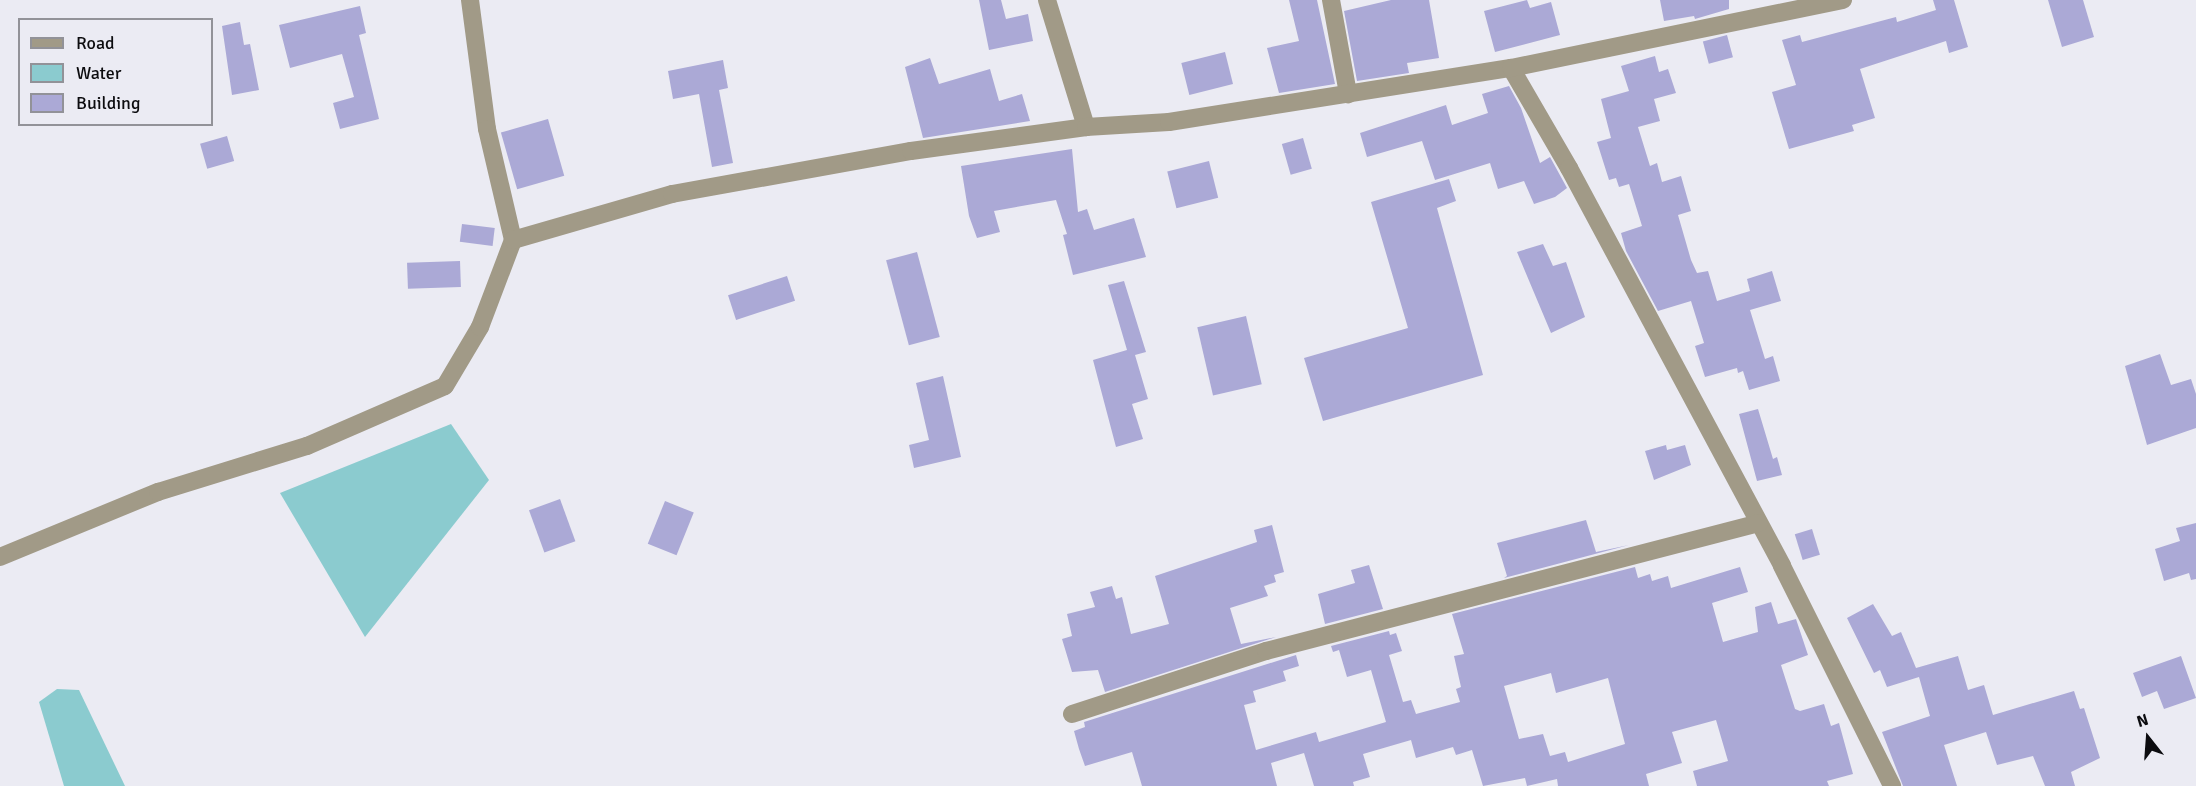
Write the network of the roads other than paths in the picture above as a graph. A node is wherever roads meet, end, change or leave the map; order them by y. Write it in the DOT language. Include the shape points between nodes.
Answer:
graph roads {
  1 [pos="470,0"];
  2 [pos="1047,0"];
  3 [pos="1331,0"];
  4 [pos="1843,0"];
  5 [pos="1759,7"];
  6 [pos="1511,68"];
  7 [pos="1348,94"];
  8 [pos="1086,127"];
  9 [pos="513,240"];
  10 [pos="1759,523"];
  11 [pos="0,557"];
  12 [pos="1072,714"];
  13 [pos="1892,786"];
  1 -- 9 [label="street" via="487,129"];
  2 -- 8 [label="street"];
  3 -- 7 [label="street"];
  4 -- 5 [label="street"];
  5 -- 6 [label="street"];
  6 -- 7 [label="street"];
  6 -- 10 [label="street" via="1569,168"];
  7 -- 8 [label="street" via="1169,122"];
  8 -- 9 [label="street" via="911,151 672,194"];
  9 -- 11 [label="street" via="480,327 445,386 307,446 158,492"];
  10 -- 12 [label="street" via="1266,651"];
  10 -- 13 [label="street"];
}
